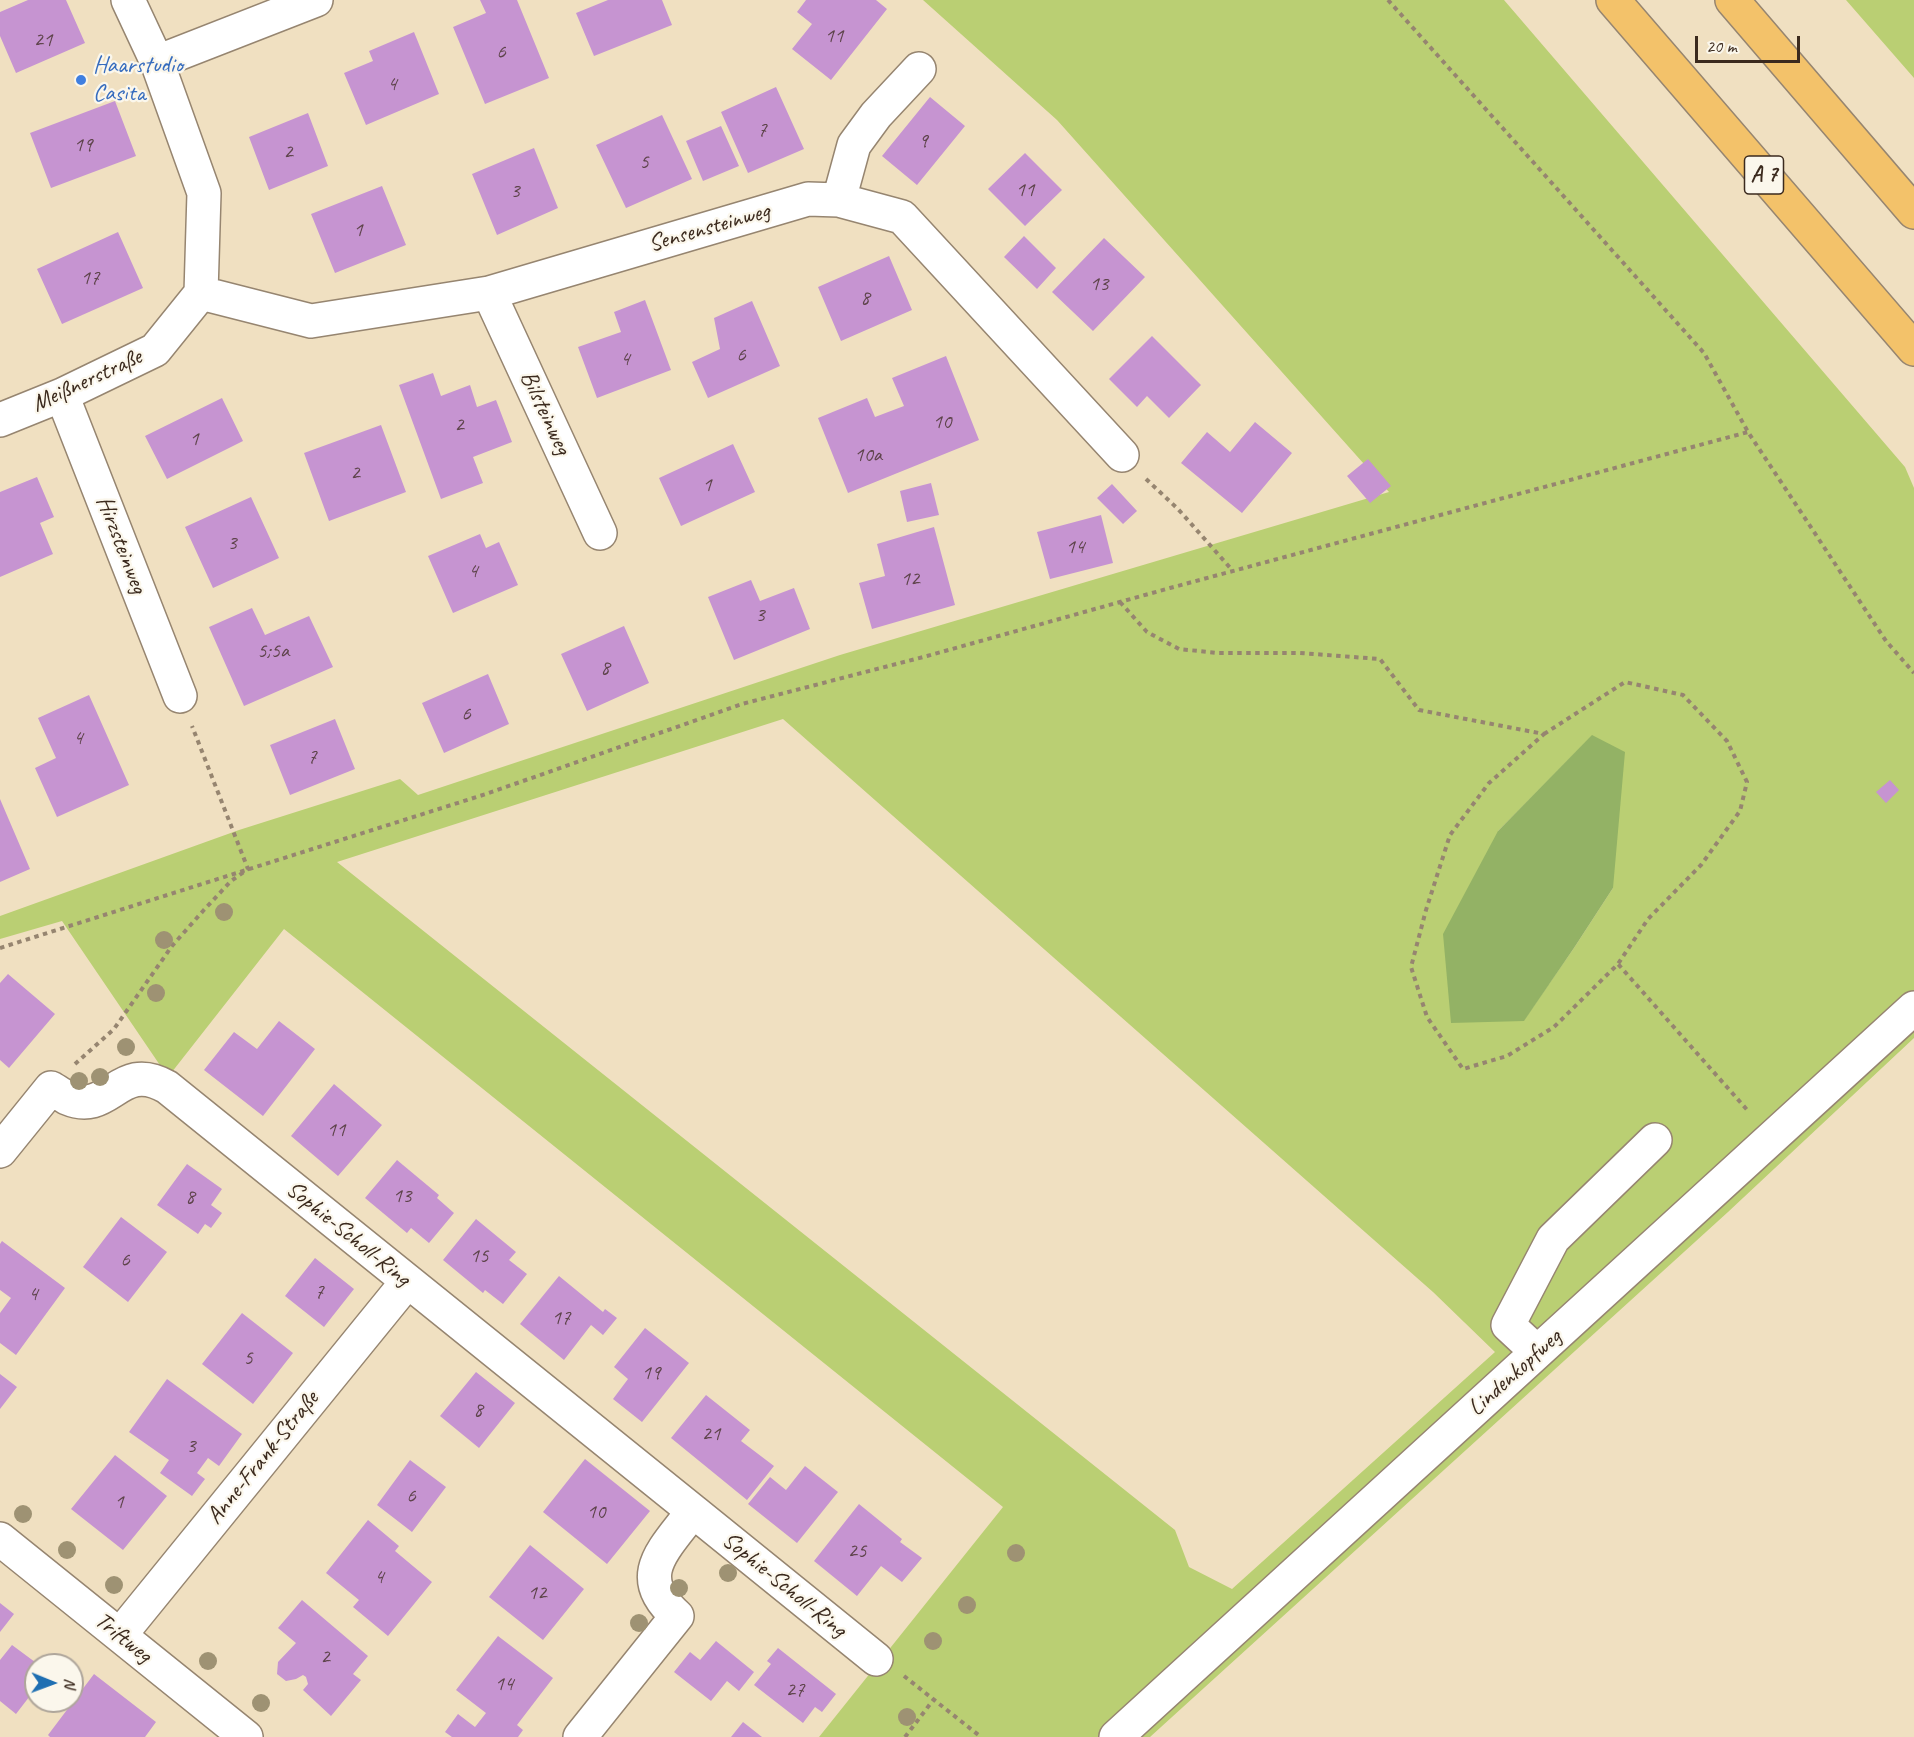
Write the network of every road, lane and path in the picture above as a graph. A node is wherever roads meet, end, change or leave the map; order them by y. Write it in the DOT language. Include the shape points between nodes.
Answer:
graph roads {
  1 [pos="128,0"];
  2 [pos="316,0"];
  3 [pos="1388,0"];
  4 [pos="1613,0"];
  5 [pos="1731,0"];
  6 [pos="157,62"];
  7 [pos="919,69"];
  8 [pos="838,200"];
  9 [pos="1914,212"];
  10 [pos="201,293"];
  11 [pos="489,293"];
  12 [pos="1914,349"];
  13 [pos="62,395"];
  14 [pos="0,420"];
  15 [pos="1748,432"];
  16 [pos="1122,455"];
  17 [pos="600,533"];
  18 [pos="1233,571"];
  19 [pos="1120,602"];
  20 [pos="1914,673"];
  21 [pos="180,696"];
  22 [pos="1544,734"];
  23 [pos="248,869"];
  24 [pos="0,948"];
  25 [pos="1618,964"];
  26 [pos="1914,1008"];
  27 [pos="1725,1084"];
  28 [pos="51,1088"];
  29 [pos="1655,1140"];
  30 [pos="0,1151"];
  31 [pos="407,1282"];
  32 [pos="1537,1352"];
  33 [pos="693,1511"];
  34 [pos="0,1539"];
  35 [pos="120,1635"];
  36 [pos="876,1659"];
  37 [pos="934,1699"];
  38 [pos="246,1737"];
  39 [pos="580,1737"];
  40 [pos="905,1737"];
  41 [pos="981,1737"];
  42 [pos="1116,1737"];
  1 -- 6 [label="street"];
  2 -- 6 [label="street"];
  3 -- 15 [label="path" via="1704,353"];
  4 -- 12 [label="highway, A 7"];
  5 -- 9 [label="highway"];
  6 -- 10 [label="street" via="204,193"];
  7 -- 8 [label="street" via="876,115 854,146"];
  8 -- 11 [label="street, Sensensteinweg" via="808,199"];
  8 -- 16 [label="street, Sensensteinweg" via="902,217"];
  10 -- 11 [label="street, Sensensteinweg" via="311,321"];
  10 -- 13 [label="street, Meißnerstraße" via="155,350"];
  11 -- 17 [label="street, Bilsteinweg"];
  13 -- 14 [label="street, Meißnerstraße"];
  13 -- 21 [label="street, Hirzsteinweg"];
  15 -- 18 [label="path"];
  15 -- 20 [label="path" via="1886,641"];
  16 -- 18 [label="path" via="1178,509"];
  18 -- 19 [label="path"];
  19 -- 22 [label="path" via="1147,632 1179,650 1380,658 1419,710"];
  19 -- 23 [label="path" via="742,704 486,794"];
  21 -- 23 [label="path"];
  22 -- 25 [label="path" via="1625,682 1683,695 1727,741 1748,782 1740,811 1701,865 1648,919"];
  22 -- 25 [label="path" via="1489,783 1450,835 1412,968 1427,1017 1462,1069 1507,1056 1554,1027"];
  23 -- 24 [label="path"];
  23 -- 28 [label="path" via="231,881 172,946 114,1029"];
  25 -- 27 [label="path"];
  26 -- 32 [label="street, Lindenkopfweg"];
  28 -- 30 [label="street"];
  28 -- 31 [label="street, Sophie-Scholl-Ring" via="68,1098 90,1102 125,1082 139,1078 154,1080"];
  29 -- 32 [label="street" via="1553,1239 1508,1325"];
  31 -- 33 [label="street, Sophie-Scholl-Ring"];
  31 -- 35 [label="street, Anne-Frank-Straße"];
  32 -- 42 [label="street, Lindenkopfweg"];
  33 -- 36 [label="street, Sophie-Scholl-Ring"];
  33 -- 39 [label="street" via="656,1565 655,1587 659,1597 677,1616"];
  34 -- 35 [label="street, Triftweg"];
  35 -- 38 [label="street, Triftweg"];
  36 -- 37 [label="path" via="885,1661"];
  37 -- 40 [label="path"];
  37 -- 41 [label="path"];
}
